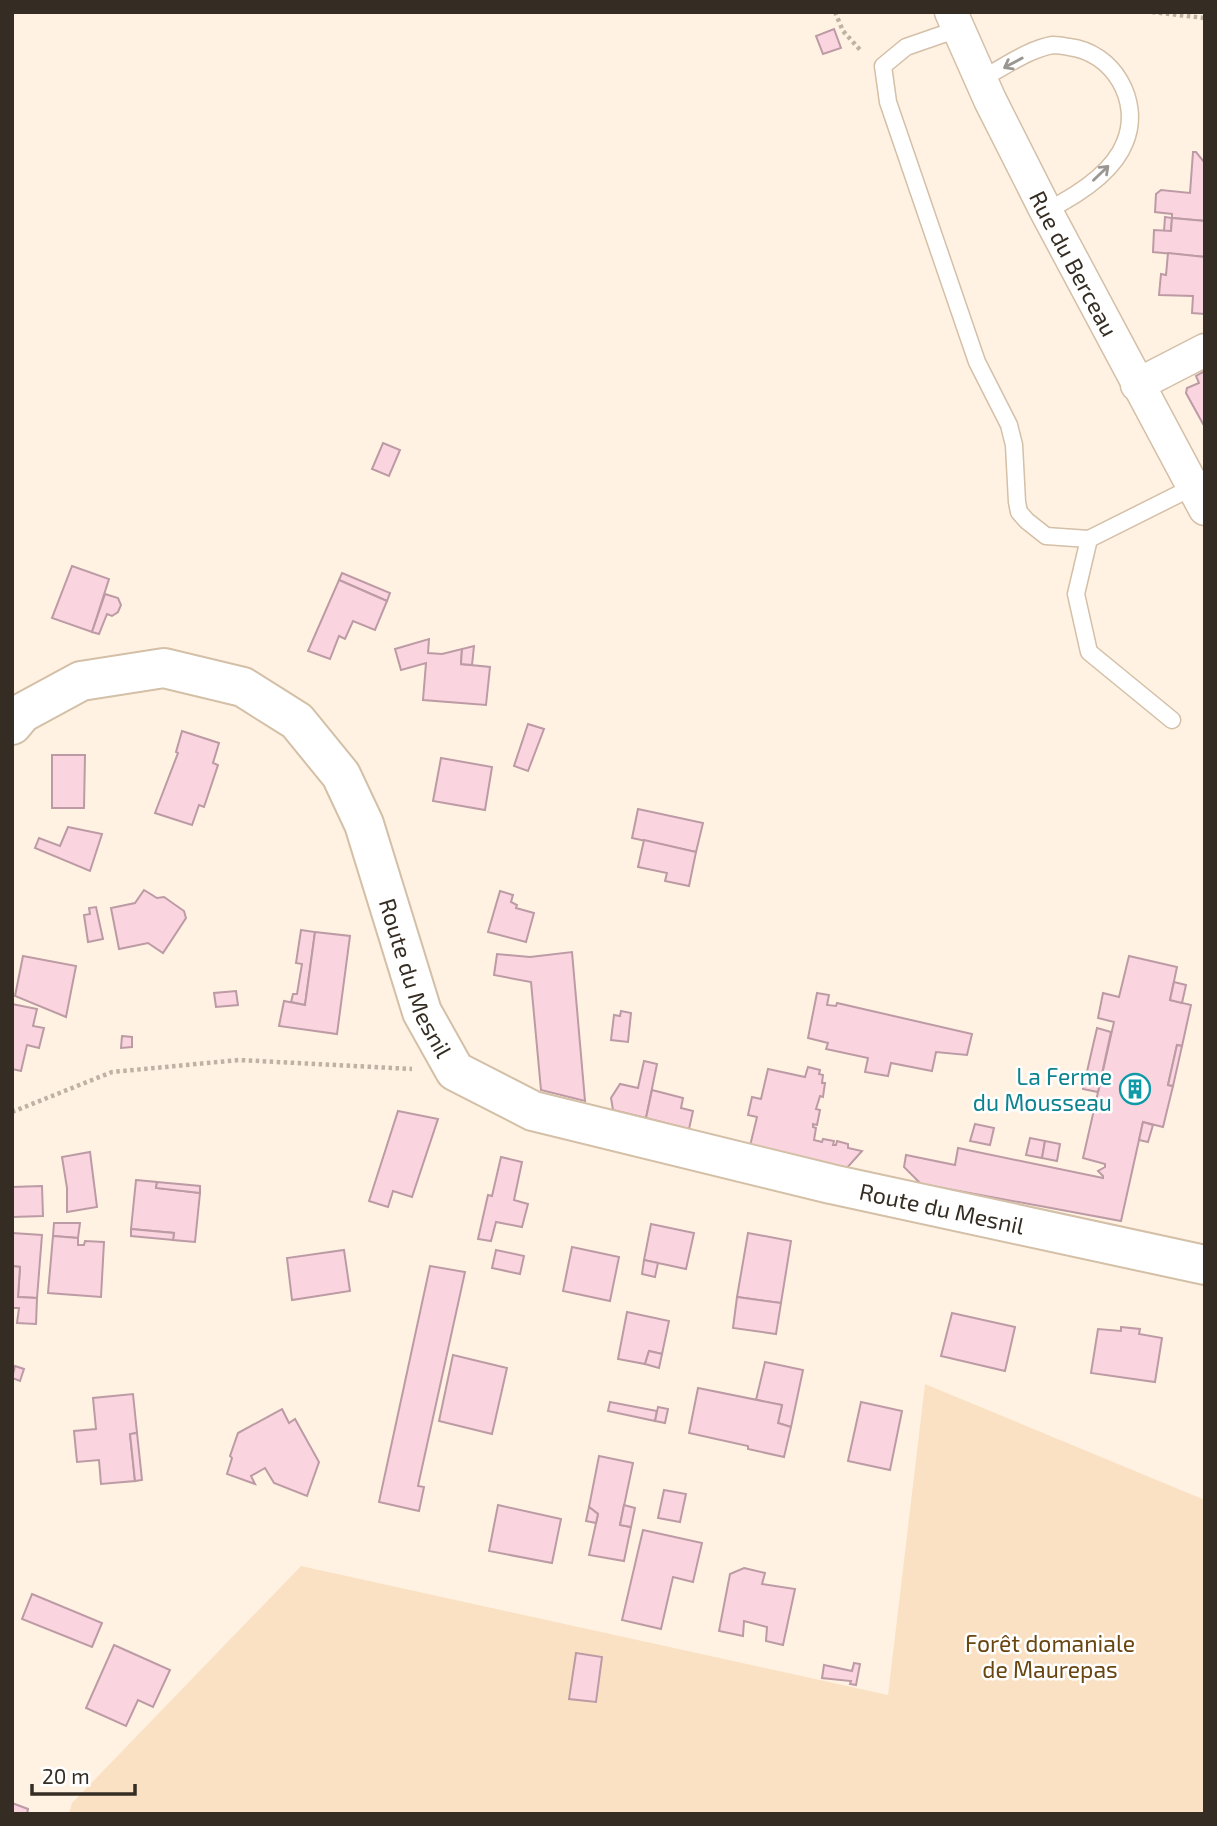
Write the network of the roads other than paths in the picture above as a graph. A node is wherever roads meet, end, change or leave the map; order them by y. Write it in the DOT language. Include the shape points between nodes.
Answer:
graph roads {
  1 [pos="955,21"];
  2 [pos="981,79"];
  3 [pos="1046,211"];
  4 [pos="1205,350"];
  5 [pos="1137,385"];
  6 [pos="1199,498"];
  7 [pos="1089,539"];
  8 [pos="1172,720"];
  9 [pos="12,725"];
  10 [pos="1094,1241"];
  11 [pos="1205,1244"];
  12 [pos="1205,1265"];
  1 -- 2 [label="street, Rue du Berceau"];
  1 -- 7 [label="lane" via="906,47 883,66 888,102 977,362 1009,425 1019,512 1046,536"];
  2 -- 3 [label="street, Rue du Berceau"];
  3 -- 2 [label="lane, one-way" via="1087,186 1125,145 1130,102 1119,79 1103,59 1081,48 1054,45"];
  3 -- 5 [label="street, Rue du Berceau"];
  4 -- 5 [label="street"];
  5 -- 6 [label="street, Rue du Berceau"];
  6 -- 7 [label="lane"];
  7 -- 8 [label="lane" via="1076,594 1089,652"];
  9 -- 10 [label="street, Route du Mesnil" via="22,713 82,681 164,668 243,687 297,721 341,775 364,824 422,1012 455,1071 533,1111 831,1184"];
  10 -- 11 [label="street, Route du Mesnil"];
  10 -- 12 [label="street, Route du Mesnil"];
}
